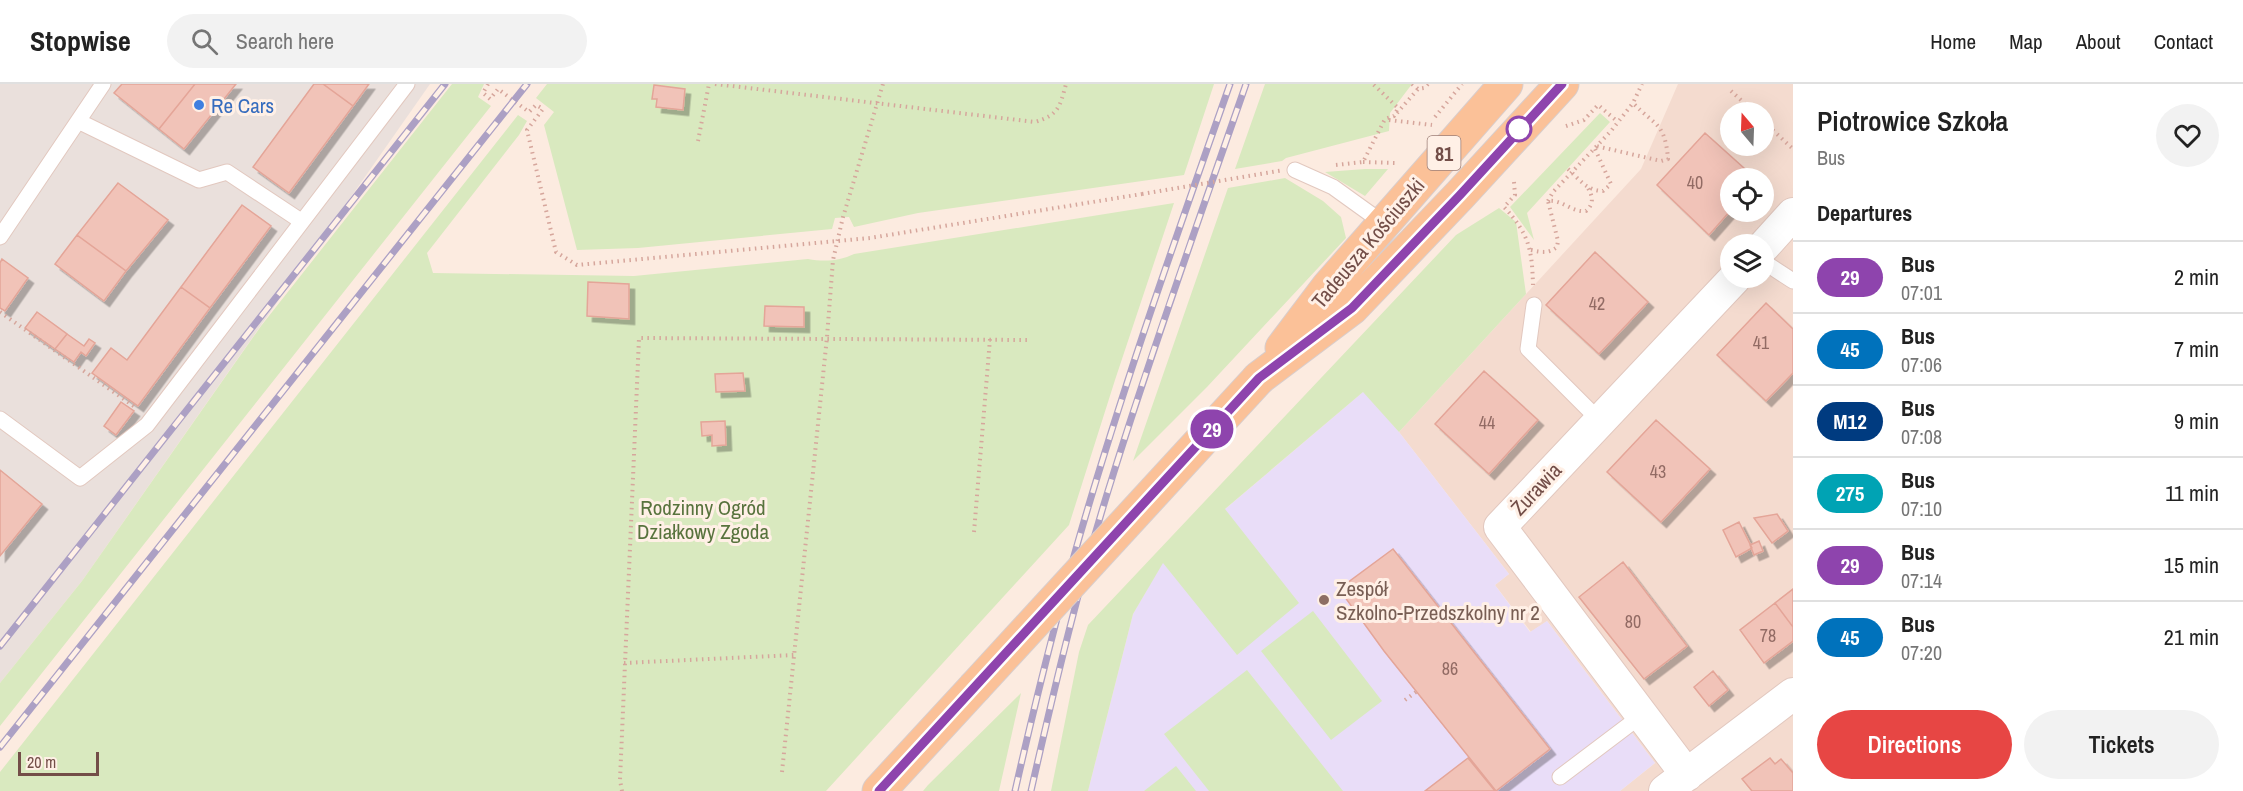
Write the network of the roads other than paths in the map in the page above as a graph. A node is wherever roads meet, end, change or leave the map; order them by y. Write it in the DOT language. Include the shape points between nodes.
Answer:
graph roads {
  1 [pos="103,84"];
  2 [pos="407,84"];
  3 [pos="1506,84"];
  4 [pos="1562,84"];
  5 [pos="78,121"];
  6 [pos="1290,170"];
  7 [pos="1793,214"];
  8 [pos="301,221"];
  9 [pos="1383,223"];
  10 [pos="1774,235"];
  11 [pos="0,237"];
  12 [pos="1774,269"];
  13 [pos="1793,281"];
  14 [pos="1726,288"];
  15 [pos="1534,305"];
  16 [pos="1259,378"];
  17 [pos="0,419"];
  18 [pos="1600,421"];
  19 [pos="1793,694"];
  20 [pos="1641,715"];
  21 [pos="1560,777"];
  22 [pos="1676,783"];
  23 [pos="879,791"];
  1 -- 5 [label="lane"];
  2 -- 8 [label="lane"];
  3 -- 9 [label="main road, Tadeusza Kościuszki / 81"];
  4 -- 16 [label="main road, Tadeusza Kościuszki / 81" via="1352,308"];
  5 -- 8 [label="lane" via="199,180 227,172"];
  5 -- 11 [label="lane"];
  6 -- 9 [label="lane" via="1333,187"];
  7 -- 10 [label="street"];
  8 -- 17 [label="lane" via="147,425 80,478"];
  9 -- 16 [label="main road, Tadeusza Kościuszki / 81"];
  12 -- 13 [label="lane"];
  14 -- 18 [label="street, Żurawia"];
  15 -- 18 [label="lane" via="1528,349"];
  16 -- 23 [label="main road, Tadeusza Kościuszki / 81, bridge"];
  18 -- 20 [label="street, Żurawia" via="1500,527"];
  19 -- 22 [label="street"];
  20 -- 21 [label="lane"];
  20 -- 22 [label="street, Żurawia"];
}
